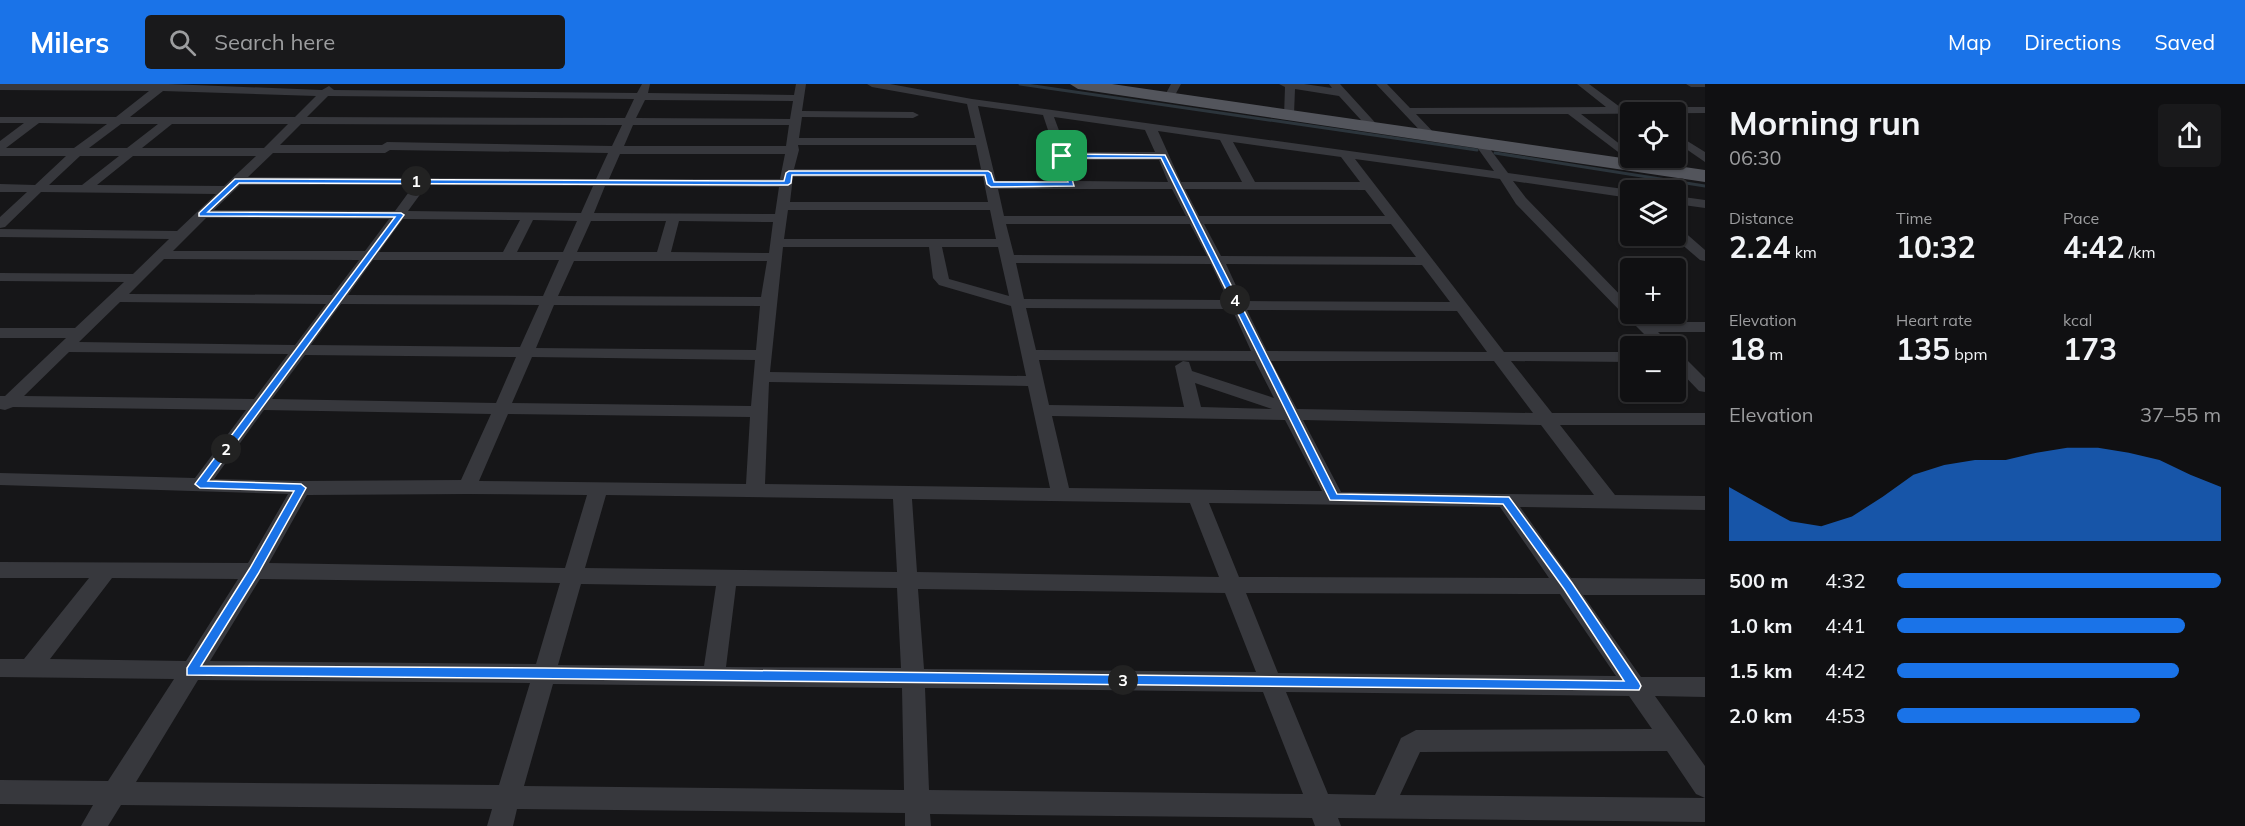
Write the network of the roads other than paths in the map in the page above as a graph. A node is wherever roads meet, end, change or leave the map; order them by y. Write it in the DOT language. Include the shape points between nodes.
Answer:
graph roads {
  1 [pos="494,84"];
  2 [pos="554,84"];
  3 [pos="872,84"];
  4 [pos="1078,84"];
  5 [pos="1082,84"];
  6 [pos="1287,84"];
  7 [pos="1381,84"];
  8 [pos="1582,84"];
  9 [pos="1691,84"];
  10 [pos="1705,84"];
  11 [pos="163,86"];
  12 [pos="0,87"];
  13 [pos="1338,88"];
  14 [pos="330,89"];
  15 [pos="644,90"];
  16 [pos="1172,90"];
  17 [pos="800,91"];
  18 [pos="912,91"];
  19 [pos="548,94"];
  20 [pos="972,102"];
  21 [pos="477,108"];
  22 [pos="1705,110"];
  23 [pos="1407,111"];
  24 [pos="1571,111"];
  25 [pos="1618,111"];
  26 [pos="1686,111"];
  27 [pos="1047,112"];
  28 [pos="1287,114"];
  29 [pos="797,118"];
  30 [pos="120,119"];
  31 [pos="171,119"];
  32 [pos="0,120"];
  33 [pos="36,120"];
  34 [pos="297,120"];
  35 [pos="405,122"];
  36 [pos="628,122"];
  37 [pos="1150,127"];
  38 [pos="914,128"];
  39 [pos="1375,129"];
  40 [pos="1431,136"];
  41 [pos="1225,138"];
  42 [pos="981,142"];
  43 [pos="1480,143"];
  44 [pos="1686,144"];
  45 [pos="793,145"];
  46 [pos="0,147"];
  47 [pos="386,147"];
  48 [pos="1620,149"];
  49 [pos="615,150"];
  50 [pos="268,151"];
  51 [pos="0,152"];
  52 [pos="76,153"];
  53 [pos="131,153"];
  54 [pos="1344,153"];
  55 [pos="1062,156"];
  56 [pos="1163,156"];
  57 [pos="1620,158"];
  58 [pos="1705,158"];
  59 [pos="1670,168"];
  60 [pos="1501,176"];
  61 [pos="1705,176"];
  62 [pos="788,178"];
  63 [pos="989,179"];
  64 [pos="362,181"];
  65 [pos="424,181"];
  66 [pos="600,182"];
  67 [pos="1072,184"];
  68 [pos="1176,185"];
  69 [pos="1250,185"];
  70 [pos="232,186"];
  71 [pos="1368,186"];
  72 [pos="0,188"];
  73 [pos="37,188"];
  74 [pos="86,188"];
  75 [pos="1620,193"];
  76 [pos="1686,201"];
  77 [pos="1705,204"];
  78 [pos="783,212"];
  79 [pos="997,213"];
  80 [pos="201,214"];
  81 [pos="401,215"];
  82 [pos="529,216"];
  83 [pos="586,217"];
  84 [pos="673,218"];
  85 [pos="1195,220"];
  86 [pos="1395,220"];
  87 [pos="0,224"];
  88 [pos="0,233"];
  89 [pos="181,235"];
  90 [pos="1686,237"];
  91 [pos="1705,239"];
  92 [pos="1686,241"];
  93 [pos="935,243"];
  94 [pos="1004,243"];
  95 [pos="777,250"];
  96 [pos="159,255"];
  97 [pos="370,256"];
  98 [pos="508,256"];
  99 [pos="567,256"];
  100 [pos="663,256"];
  101 [pos="1705,256"];
  102 [pos="1007,258"];
  103 [pos="1217,261"];
  104 [pos="1426,261"];
  105 [pos="0,277"];
  106 [pos="136,278"];
  107 [pos="114,298"];
  108 [pos="337,298"];
  109 [pos="549,301"];
  110 [pos="768,302"];
  111 [pos="1620,302"];
  112 [pos="1017,303"];
  113 [pos="1238,306"];
  114 [pos="1461,307"];
  115 [pos="1641,324"];
  116 [pos="1644,327"];
  117 [pos="1705,327"];
  118 [pos="0,333"];
  119 [pos="78,333"];
  120 [pos="1653,336"];
  121 [pos="63,347"];
  122 [pos="300,350"];
  123 [pos="526,354"];
  124 [pos="764,355"];
  125 [pos="1029,355"];
  126 [pos="1181,356"];
  127 [pos="1261,356"];
  128 [pos="1498,356"];
  129 [pos="1620,357"];
  130 [pos="1686,368"];
  131 [pos="1185,374"];
  132 [pos="761,377"];
  133 [pos="1034,381"];
  134 [pos="1704,385"];
  135 [pos="3,404"];
  136 [pos="257,406"];
  137 [pos="501,410"];
  138 [pos="1042,410"];
  139 [pos="759,412"];
  140 [pos="1289,412"];
  141 [pos="1194,413"];
  142 [pos="1705,418"];
  143 [pos="1547,419"];
  144 [pos="0,478"];
  145 [pos="200,484"];
  146 [pos="467,487"];
  147 [pos="301,488"];
  148 [pos="598,489"];
  149 [pos="755,491"];
  150 [pos="902,493"];
  151 [pos="1060,494"];
  152 [pos="1197,496"];
  153 [pos="1334,497"];
  154 [pos="1505,500"];
  155 [pos="1609,501"];
  156 [pos="1705,503"];
  157 [pos="0,570"];
  158 [pos="106,571"];
  159 [pos="254,571"];
  160 [pos="574,577"];
  161 [pos="727,579"];
  162 [pos="906,581"];
  163 [pos="1233,585"];
  164 [pos="1568,586"];
  165 [pos="1705,587"];
  166 [pos="0,668"];
  167 [pos="30,668"];
  168 [pos="191,672"];
  169 [pos="544,673"];
  170 [pos="714,675"];
  171 [pos="913,677"];
  172 [pos="1272,681"];
  173 [pos="1635,686"];
  174 [pos="1705,687"];
  175 [pos="1672,740"];
  176 [pos="1705,786"];
  177 [pos="0,792"];
  178 [pos="115,792"];
  179 [pos="509,795"];
  180 [pos="917,800"];
  181 [pos="1383,805"];
  182 [pos="1705,810"];
  183 [pos="1324,816"];
  184 [pos="94,826"];
  185 [pos="500,826"];
  186 [pos="918,826"];
  1 -- 21 [label="street"];
  2 -- 19 [label="street"];
  3 -- 18 [label="street"];
  4 -- 5 [label="main road"];
  5 -- 16 [label="main road"];
  6 -- 13 [label="street"];
  6 -- 28 [label="street"];
  7 -- 23 [label="street"];
  8 -- 25 [label="street"];
  9 -- 10 [label="street"];
  11 -- 12 [label="street"];
  11 -- 14 [label="street"];
  11 -- 30 [label="street"];
  13 -- 39 [label="street"];
  14 -- 21 [label="street"];
  14 -- 34 [label="street"];
  15 -- 17 [label="street"];
  15 -- 19 [label="street"];
  15 -- 36 [label="street"];
  16 -- 28 [label="main road"];
  17 -- 29 [label="street"];
  18 -- 20 [label="street"];
  18 -- 38 [label="street"];
  19 -- 21 [label="street"];
  20 -- 27 [label="street"];
  20 -- 42 [label="street"];
  21 -- 35 [label="street"];
  21 -- 36 [label="street"];
  22 -- 26 [label="street"];
  23 -- 24 [label="street"];
  23 -- 40 [label="street"];
  24 -- 25 [label="street"];
  24 -- 48 [label="street"];
  27 -- 37 [label="street"];
  27 -- 55 [label="street"];
  28 -- 39 [label="main road"];
  29 -- 36 [label="street"];
  29 -- 38 [label="street"];
  29 -- 45 [label="street"];
  30 -- 31 [label="street"];
  30 -- 33 [label="street"];
  30 -- 52 [label="street"];
  31 -- 34 [label="street"];
  31 -- 53 [label="street"];
  32 -- 33 [label="street"];
  33 -- 46 [label="street"];
  34 -- 35 [label="street"];
  34 -- 50 [label="street"];
  35 -- 47 [label="street"];
  36 -- 49 [label="street"];
  37 -- 41 [label="street"];
  37 -- 56 [label="street"];
  38 -- 42 [label="street"];
  38 -- 45 [label="street"];
  39 -- 40 [label="main road"];
  40 -- 43 [label="main road"];
  41 -- 54 [label="street"];
  41 -- 69 [label="street"];
  42 -- 63 [label="street"];
  43 -- 57 [label="main road"];
  43 -- 60 [label="street"];
  44 -- 58 [label="street"];
  45 -- 49 [label="street"];
  45 -- 62 [label="street"];
  47 -- 49 [label="street"];
  47 -- 50 [label="street"];
  47 -- 64 [label="street"];
  49 -- 66 [label="street"];
  50 -- 53 [label="street"];
  50 -- 70 [label="street"];
  51 -- 52 [label="street"];
  52 -- 53 [label="street"];
  52 -- 73 [label="street"];
  53 -- 74 [label="street"];
  54 -- 60 [label="street"];
  54 -- 71 [label="street"];
  55 -- 56 [label="street"];
  55 -- 67 [label="street"];
  56 -- 68 [label="street"];
  59 -- 61 [label="main road"];
  60 -- 75 [label="street"];
  60 -- 111 [label="street" via="1560,243"];
  62 -- 63 [label="street"];
  62 -- 66 [label="street"];
  62 -- 78 [label="street"];
  63 -- 67 [label="street"];
  63 -- 79 [label="street"];
  64 -- 65 [label="street"];
  64 -- 70 [label="street"];
  65 -- 66 [label="street"];
  65 -- 81 [label="street"];
  66 -- 83 [label="street"];
  67 -- 68 [label="street"];
  68 -- 69 [label="street"];
  68 -- 85 [label="street"];
  69 -- 71 [label="street"];
  70 -- 74 [label="street"];
  70 -- 80 [label="street"];
  71 -- 86 [label="street"];
  72 -- 73 [label="street"];
  73 -- 74 [label="street"];
  73 -- 87 [label="street"];
  76 -- 77 [label="street"];
  78 -- 79 [label="street"];
  78 -- 84 [label="street"];
  78 -- 95 [label="street"];
  79 -- 85 [label="street"];
  79 -- 94 [label="street"];
  80 -- 81 [label="street"];
  80 -- 89 [label="street"];
  81 -- 82 [label="street"];
  81 -- 97 [label="street"];
  82 -- 83 [label="street"];
  82 -- 98 [label="street"];
  83 -- 84 [label="street"];
  83 -- 99 [label="street"];
  84 -- 100 [label="street"];
  85 -- 86 [label="street"];
  85 -- 103 [label="street"];
  86 -- 104 [label="street"];
  88 -- 89 [label="street"];
  89 -- 96 [label="street"];
  90 -- 91 [label="street"];
  92 -- 101 [label="street"];
  93 -- 94 [label="street"];
  93 -- 95 [label="street"];
  93 -- 112 [label="street" via="944,282"];
  94 -- 102 [label="street"];
  95 -- 100 [label="street"];
  95 -- 110 [label="street"];
  96 -- 97 [label="street"];
  96 -- 106 [label="street"];
  97 -- 98 [label="street"];
  97 -- 108 [label="street"];
  98 -- 99 [label="street"];
  99 -- 100 [label="street"];
  99 -- 109 [label="street"];
  102 -- 103 [label="street"];
  102 -- 112 [label="street"];
  103 -- 104 [label="street"];
  103 -- 113 [label="street"];
  104 -- 114 [label="street"];
  105 -- 106 [label="street"];
  106 -- 107 [label="street"];
  107 -- 108 [label="street"];
  107 -- 119 [label="street"];
  108 -- 109 [label="street"];
  108 -- 122 [label="street"];
  109 -- 110 [label="street"];
  109 -- 123 [label="street"];
  110 -- 124 [label="street"];
  112 -- 113 [label="street"];
  112 -- 125 [label="street"];
  113 -- 114 [label="street"];
  113 -- 127 [label="street"];
  114 -- 128 [label="street"];
  115 -- 116 [label="street"];
  116 -- 117 [label="street"];
  116 -- 120 [label="street"];
  118 -- 119 [label="street"];
  119 -- 121 [label="street"];
  121 -- 122 [label="street"];
  121 -- 135 [label="street"];
  122 -- 123 [label="street"];
  122 -- 136 [label="street"];
  123 -- 124 [label="street"];
  123 -- 137 [label="street"];
  124 -- 132 [label="street"];
  125 -- 126 [label="street"];
  125 -- 133 [label="street"];
  126 -- 127 [label="street"];
  126 -- 131 [label="street"];
  127 -- 128 [label="street"];
  127 -- 140 [label="street"];
  128 -- 129 [label="street"];
  128 -- 143 [label="street"];
  130 -- 134 [label="street"];
  131 -- 140 [label="street"];
  131 -- 141 [label="street"];
  132 -- 133 [label="street"];
  132 -- 139 [label="street"];
  133 -- 138 [label="street"];
  135 -- 136 [label="street"];
  136 -- 137 [label="street"];
  136 -- 145 [label="street"];
  137 -- 139 [label="street"];
  137 -- 146 [label="street"];
  138 -- 141 [label="street"];
  138 -- 151 [label="street"];
  139 -- 149 [label="street"];
  140 -- 141 [label="street"];
  140 -- 143 [label="street"];
  140 -- 153 [label="street"];
  142 -- 143 [label="street"];
  143 -- 155 [label="street"];
  144 -- 145 [label="street"];
  145 -- 147 [label="street"];
  146 -- 147 [label="street"];
  146 -- 148 [label="street"];
  147 -- 159 [label="street"];
  148 -- 149 [label="street"];
  148 -- 160 [label="street"];
  149 -- 150 [label="street"];
  150 -- 151 [label="street"];
  150 -- 162 [label="street"];
  151 -- 152 [label="street"];
  152 -- 153 [label="street"];
  152 -- 163 [label="street"];
  153 -- 154 [label="street"];
  154 -- 155 [label="street"];
  154 -- 164 [label="street"];
  155 -- 156 [label="street"];
  157 -- 158 [label="street"];
  158 -- 159 [label="street"];
  158 -- 167 [label="street"];
  159 -- 160 [label="street"];
  159 -- 168 [label="street"];
  160 -- 161 [label="street"];
  160 -- 169 [label="street"];
  161 -- 162 [label="street"];
  161 -- 170 [label="street"];
  162 -- 163 [label="street"];
  162 -- 171 [label="street"];
  163 -- 164 [label="street"];
  163 -- 172 [label="street"];
  164 -- 165 [label="street"];
  164 -- 173 [label="street"];
  166 -- 167 [label="street"];
  167 -- 168 [label="street"];
  168 -- 169 [label="street"];
  168 -- 178 [label="street"];
  169 -- 170 [label="street"];
  169 -- 179 [label="street"];
  170 -- 171 [label="street"];
  171 -- 172 [label="street"];
  171 -- 180 [label="street"];
  172 -- 173 [label="street"];
  172 -- 183 [label="street"];
  173 -- 174 [label="street"];
  173 -- 175 [label="street"];
  175 -- 176 [label="street"];
  175 -- 181 [label="street" via="1416,741 1409,746"];
  177 -- 178 [label="street"];
  178 -- 179 [label="street"];
  178 -- 184 [label="street"];
  179 -- 180 [label="street"];
  179 -- 185 [label="street"];
  180 -- 183 [label="street"];
  180 -- 186 [label="street"];
  181 -- 182 [label="street"];
  181 -- 183 [label="street"];
}
